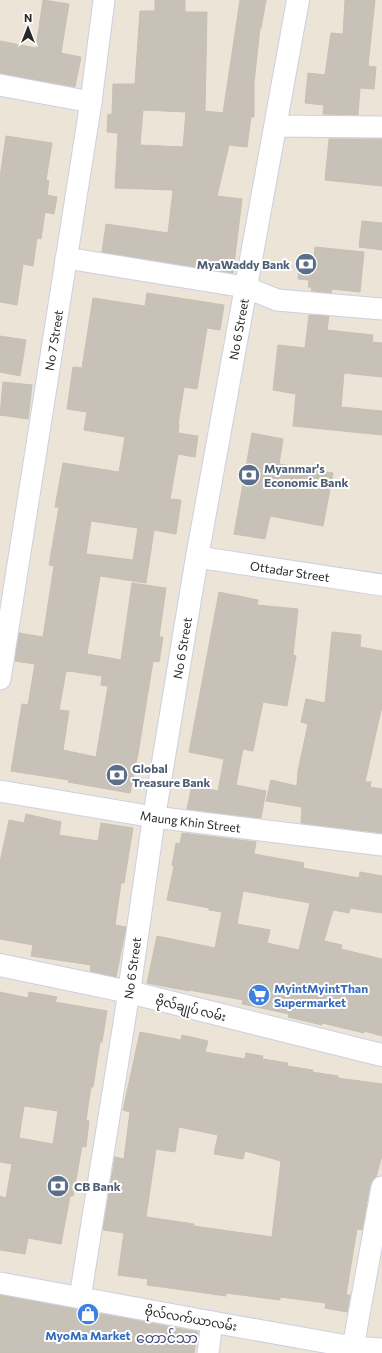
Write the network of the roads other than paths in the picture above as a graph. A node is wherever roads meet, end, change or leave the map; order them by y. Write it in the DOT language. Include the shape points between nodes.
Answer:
graph roads {
  1 [pos="104,0"];
  2 [pos="298,0"];
  3 [pos="0,85"];
  4 [pos="91,102"];
  5 [pos="275,126"];
  6 [pos="382,127"];
  7 [pos="66,258"];
  8 [pos="245,287"];
  9 [pos="382,309"];
  10 [pos="197,557"];
  11 [pos="382,585"];
  12 [pos="0,679"];
  13 [pos="0,791"];
  14 [pos="154,817"];
  15 [pos="382,845"];
  16 [pos="0,965"];
  17 [pos="129,992"];
  18 [pos="382,1054"];
  19 [pos="382,1187"];
  20 [pos="0,1283"];
  21 [pos="80,1298"];
  22 [pos="212,1322"];
  23 [pos="382,1349"];
  24 [pos="353,1350"];
  25 [pos="208,1353"];
  1 -- 4 [label="street, No 7 Street"];
  2 -- 5 [label="street, No 6 Street"];
  3 -- 4 [label="street"];
  4 -- 7 [label="street, No 7 Street"];
  5 -- 6 [label="street"];
  5 -- 8 [label="street, No 6 Street"];
  7 -- 8 [label="street"];
  7 -- 12 [label="street, No 7 Street"];
  8 -- 9 [label="street" via="277,300"];
  8 -- 10 [label="street, No 6 Street"];
  10 -- 11 [label="street, Ottadar Street"];
  10 -- 14 [label="street, No 6 Street"];
  13 -- 14 [label="street, Maung Khin Street"];
  14 -- 15 [label="street, Maung Khin Street"];
  14 -- 17 [label="street, No 6 Street"];
  16 -- 17 [label="street, ဗိုလ်ချုပ် လမ်း"];
  17 -- 18 [label="street, ဗိုလ်ချုပ် လမ်း"];
  17 -- 21 [label="street, No 6 Street"];
  19 -- 24 [label="street"];
  20 -- 21 [label="street, ဗိုလ်လက်ယာလမ်း"];
  21 -- 22 [label="street, ဗိုလ်လက်ယာလမ်း"];
  22 -- 24 [label="street, ဗိုလ်လက်ယာလမ်း"];
  22 -- 25 [label="street"];
  23 -- 24 [label="street, ဗိုလ်လက်ယာလမ်း"];
}
